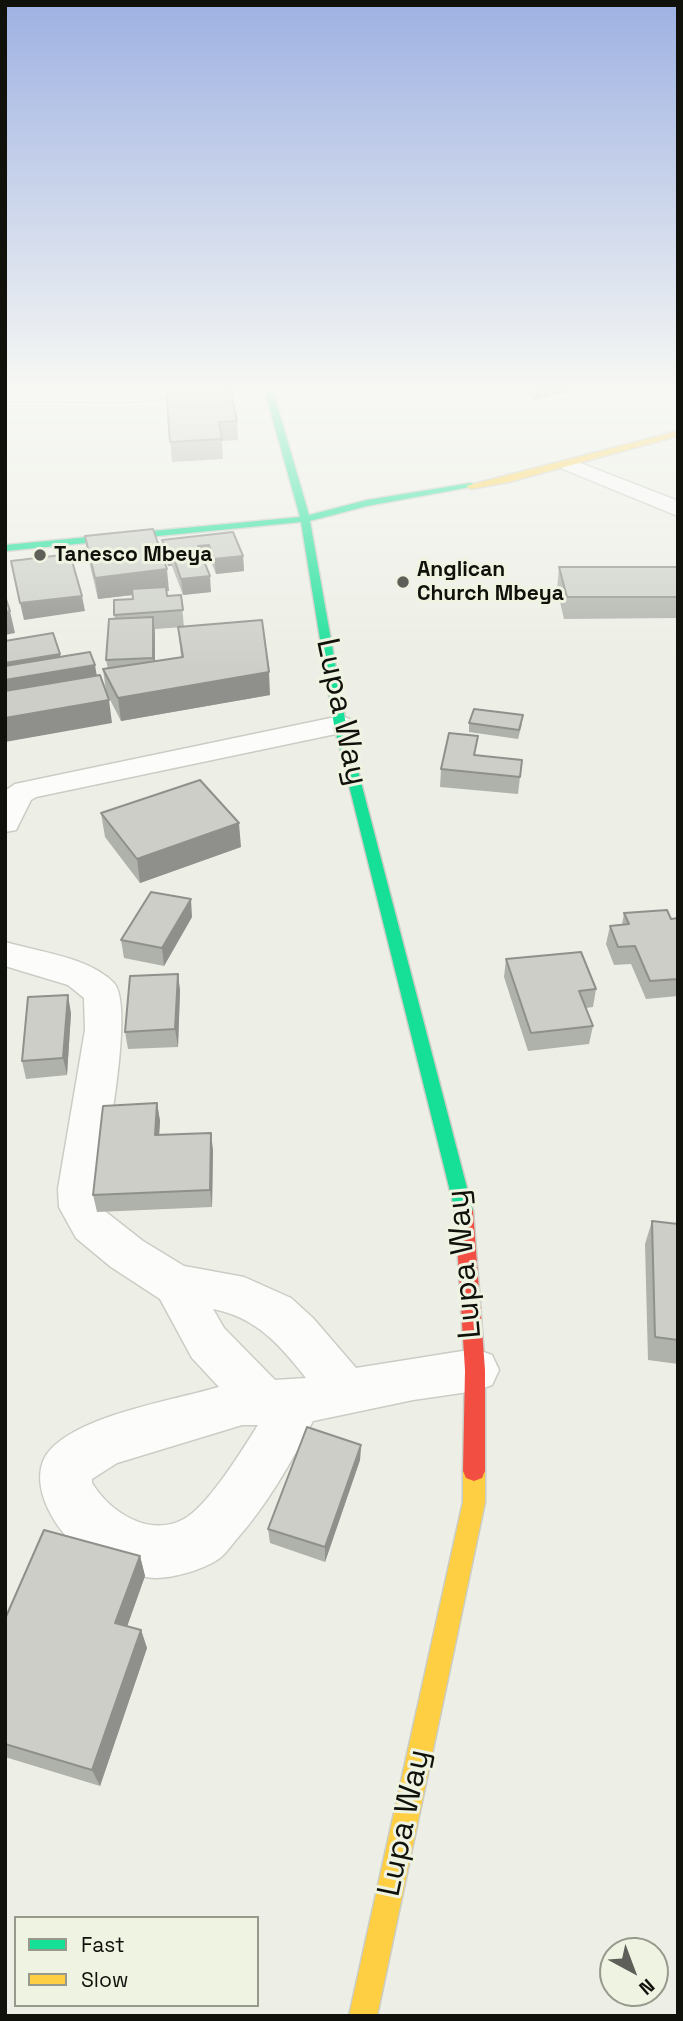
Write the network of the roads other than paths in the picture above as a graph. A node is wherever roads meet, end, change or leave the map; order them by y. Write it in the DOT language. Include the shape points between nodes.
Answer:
graph roads {
  1 [pos="295,482"];
  2 [pos="492,482"];
  3 [pos="612,482"];
  4 [pos="678,509"];
  5 [pos="305,519"];
  6 [pos="5,548"];
  7 [pos="340,725"];
  8 [pos="5,823"];
  9 [pos="5,954"];
  10 [pos="177,1284"];
  11 [pos="475,1370"];
  12 [pos="346,1392"];
  13 [pos="363,2016"];
  1 -- 5 [label="street, Lupa Way"];
  2 -- 5 [label="street" via="367,503"];
  3 -- 4 [label="street"];
  5 -- 6 [label="street"];
  5 -- 7 [label="street, Lupa Way"];
  7 -- 8 [label="street" via="26,790 18,794"];
  7 -- 11 [label="street, Lupa Way" via="463,1197"];
  9 -- 10 [label="street" via="81,975 102,993 104,1030 80,1207 91,1225 127,1254"];
  10 -- 12 [label="street" via="228,1291 267,1307"];
  10 -- 12 [label="street" via="208,1343 280,1401"];
  11 -- 12 [label="street"];
  11 -- 13 [label="street, Lupa Way" via="474,1502"];
}
